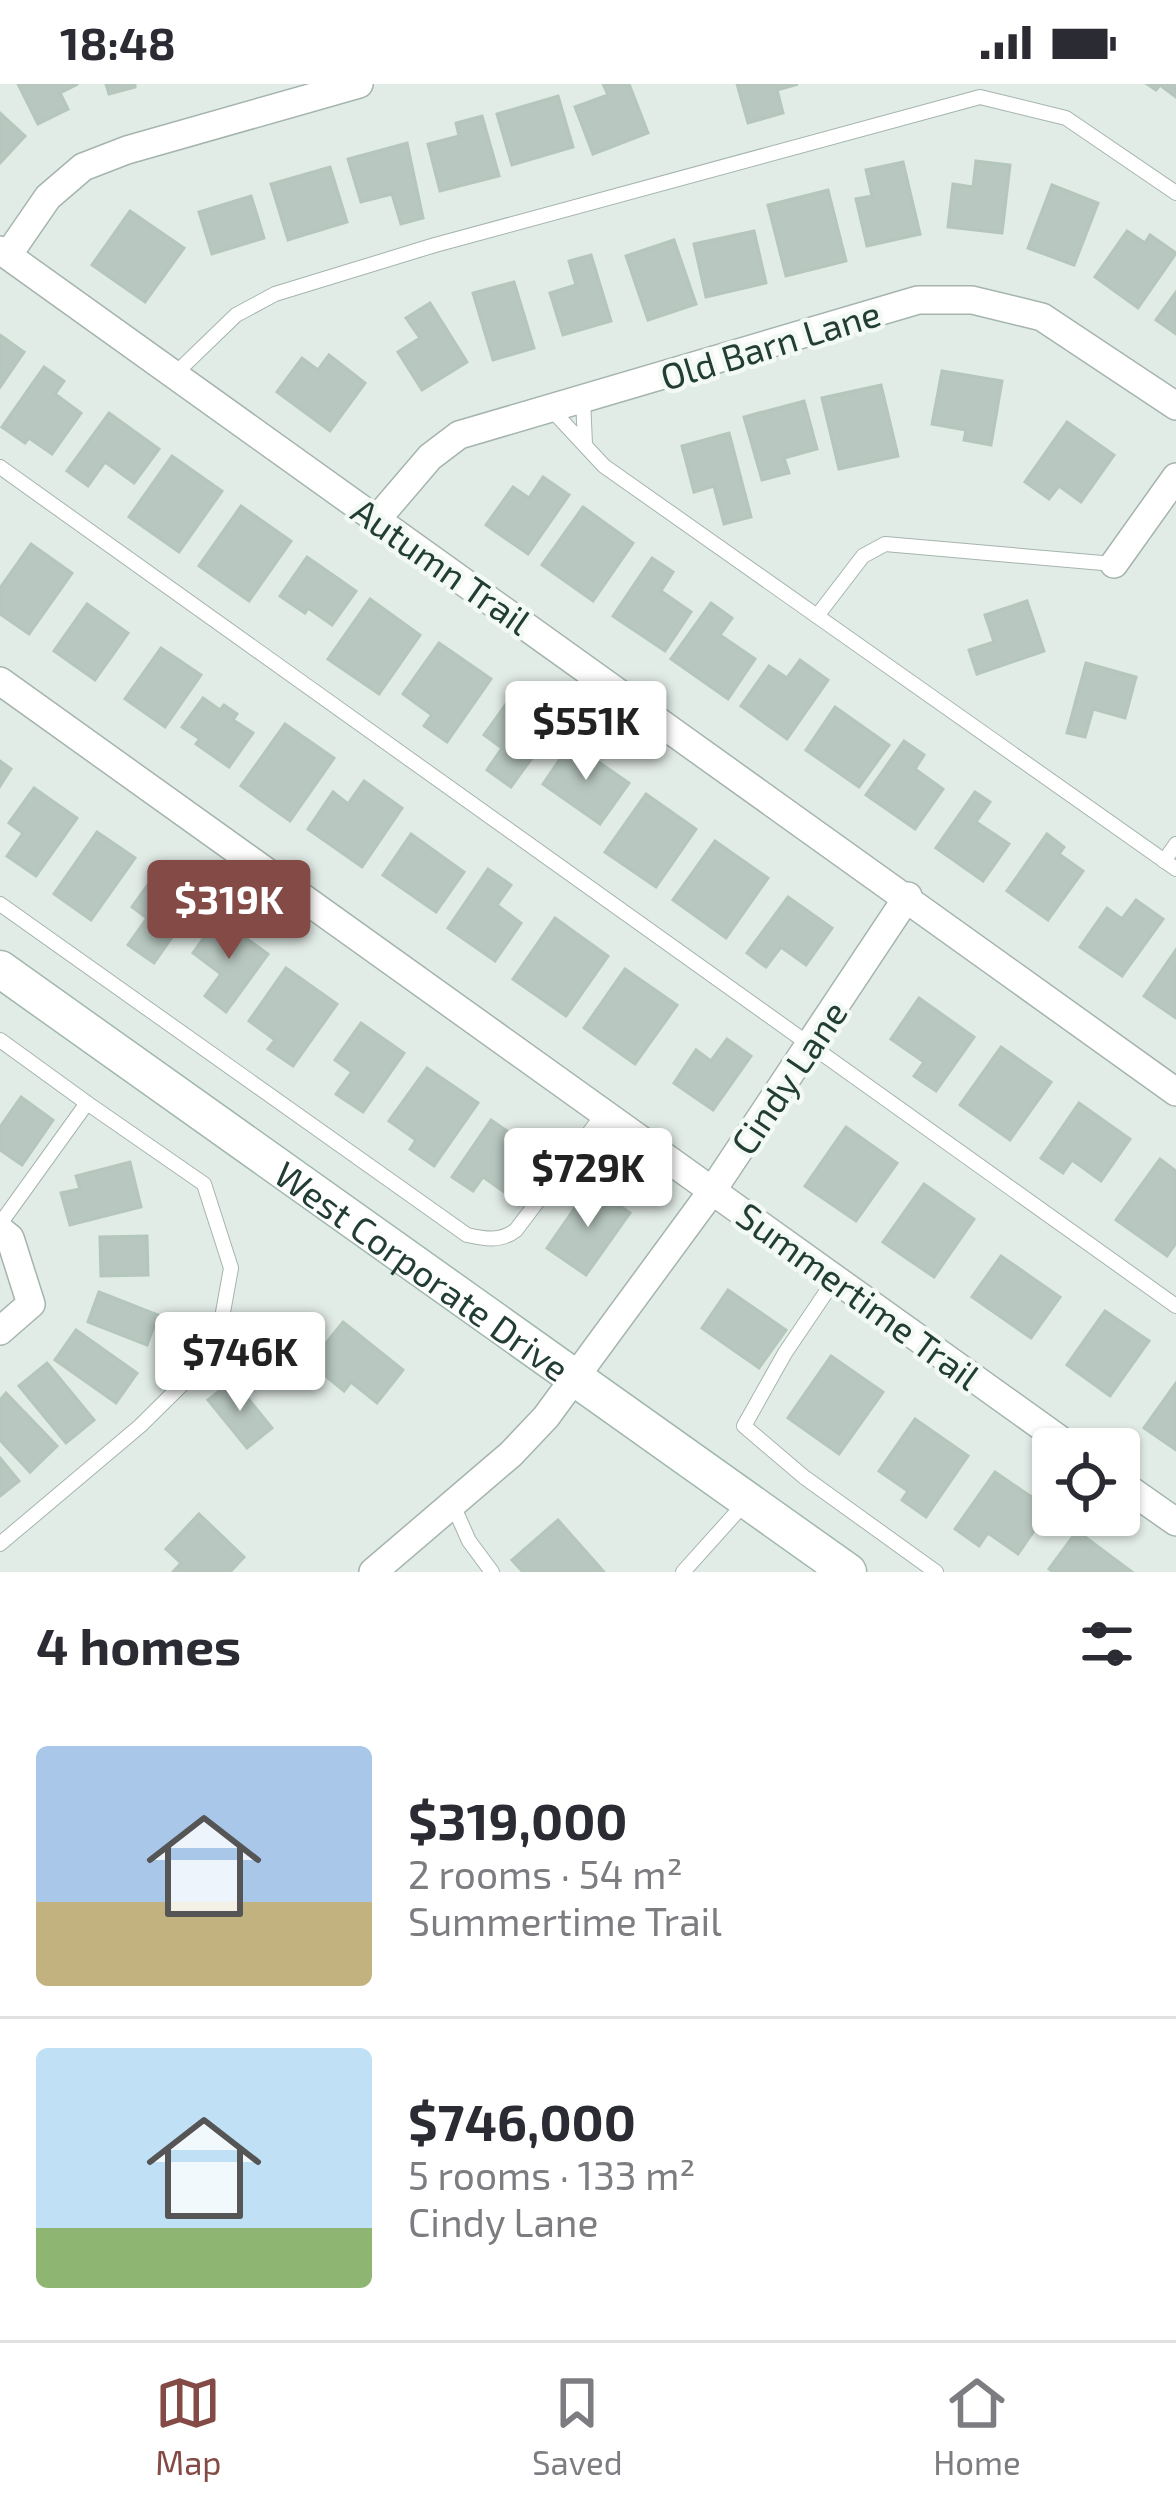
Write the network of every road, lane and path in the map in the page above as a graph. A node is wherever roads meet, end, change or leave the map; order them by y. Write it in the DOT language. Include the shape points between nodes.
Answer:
graph roads {
  1 [pos="359,84"];
  2 [pos="1176,193"];
  3 [pos="4,252"];
  4 [pos="176,373"];
  5 [pos="583,399"];
  6 [pos="1176,406"];
  7 [pos="550,408"];
  8 [pos="586,449"];
  9 [pos="0,467"];
  10 [pos="1176,477"];
  11 [pos="377,519"];
  12 [pos="1114,564"];
  13 [pos="817,616"];
  14 [pos="0,681"];
  15 [pos="1176,844"];
  16 [pos="1170,865"];
  17 [pos="908,896"];
  18 [pos="0,904"];
  19 [pos="0,969"];
  20 [pos="0,1040"];
  21 [pos="809,1044"];
  22 [pos="1176,1092"];
  23 [pos="87,1103"];
  24 [pos="604,1113"];
  25 [pos="712,1191"];
  26 [pos="0,1227"];
  27 [pos="835,1279"];
  28 [pos="1176,1306"];
  29 [pos="0,1330"];
  30 [pos="576,1377"];
  31 [pos="1044,1428"];
  32 [pos="1140,1497"];
  33 [pos="747,1500"];
  34 [pos="453,1505"];
  35 [pos="1176,1522"];
  36 [pos="0,1544"];
  37 [pos="373,1572"];
  38 [pos="491,1572"];
  39 [pos="683,1572"];
  40 [pos="848,1572"];
  41 [pos="936,1572"];
  1 -- 3 [label="street" via="83,167"];
  2 -- 4 [label="lane" via="1066,118 980,97 275,294 236,315"];
  3 -- 4 [label="street, Autumn Trail"];
  4 -- 11 [label="street, Autumn Trail"];
  5 -- 6 [label="street, Old Barn Lane" via="918,300 972,300 1042,317"];
  5 -- 7 [label="street, Old Barn Lane"];
  5 -- 8 [label="lane"];
  7 -- 8 [label="lane"];
  7 -- 11 [label="street, Old Barn Lane" via="459,435"];
  8 -- 13 [label="lane"];
  9 -- 21 [label="lane"];
  10 -- 12 [label="street"];
  11 -- 17 [label="street, Autumn Trail"];
  12 -- 13 [label="lane" via="885,544 862,556"];
  13 -- 16 [label="lane"];
  14 -- 24 [label="street, Summertime Trail"];
  15 -- 16 [label="lane"];
  17 -- 21 [label="street, Cindy Lane"];
  17 -- 22 [label="street, Autumn Trail"];
  18 -- 24 [label="lane" via="467,1235 488,1240 516,1230"];
  19 -- 30 [label="street, West Corporate Drive"];
  20 -- 23 [label="lane"];
  21 -- 25 [label="street, Cindy Lane"];
  21 -- 28 [label="lane"];
  23 -- 26 [label="lane"];
  23 -- 36 [label="lane" via="204,1184 231,1268 216,1351"];
  24 -- 25 [label="street, Summertime Trail"];
  25 -- 27 [label="street, Summertime Trail"];
  25 -- 30 [label="street, Cindy Lane"];
  26 -- 29 [label="street" via="31,1304"];
  27 -- 31 [label="street, Summertime Trail"];
  27 -- 41 [label="lane" via="744,1426"];
  30 -- 33 [label="street, West Corporate Drive"];
  30 -- 34 [label="street, Cindy Lane" via="511,1454"];
  32 -- 35 [label="street"];
  33 -- 39 [label="lane"];
  33 -- 40 [label="street, West Corporate Drive"];
  34 -- 37 [label="street, Cindy Lane"];
  34 -- 38 [label="lane"];
}
